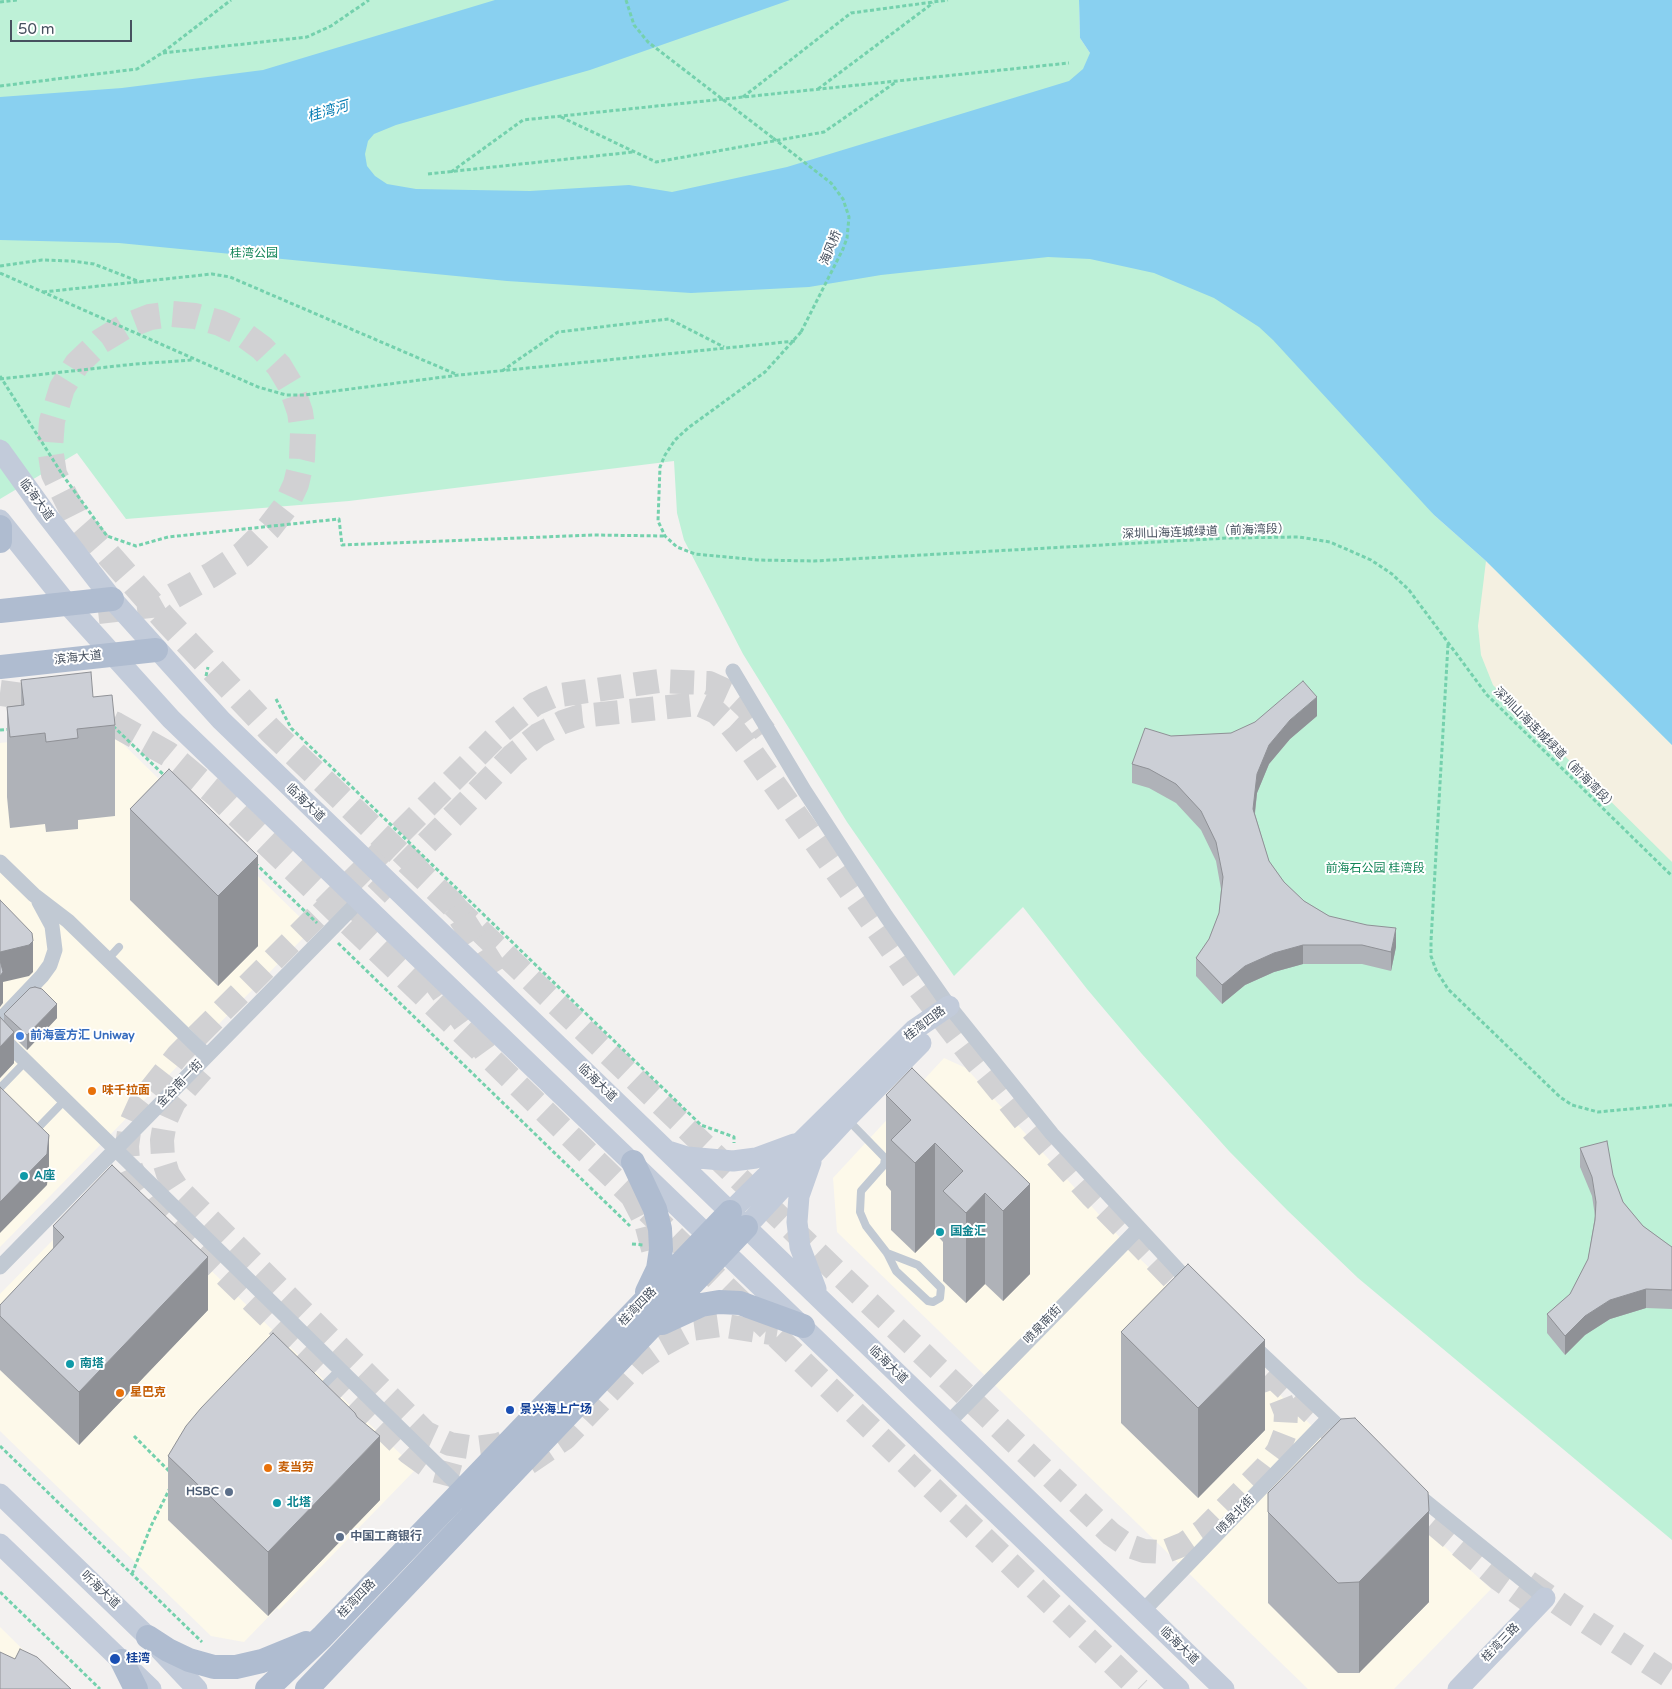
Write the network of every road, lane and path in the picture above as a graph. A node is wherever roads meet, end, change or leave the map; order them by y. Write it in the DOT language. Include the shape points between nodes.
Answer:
graph roads {
  1 [pos="18,0"];
  2 [pos="231,0"];
  3 [pos="369,0"];
  4 [pos="626,0"];
  5 [pos="948,0"];
  6 [pos="0,2"];
  7 [pos="934,2"];
  8 [pos="162,53"];
  9 [pos="1069,64"];
  10 [pos="897,82"];
  11 [pos="0,86"];
  12 [pos="817,90"];
  13 [pos="743,98"];
  14 [pos="722,100"];
  15 [pos="560,116"];
  16 [pos="634,152"];
  17 [pos="451,172"];
  18 [pos="428,174"];
  19 [pos="0,266"];
  20 [pos="0,273"];
  21 [pos="142,282"];
  22 [pos="42,292"];
  23 [pos="795,340"];
  24 [pos="724,347"];
  25 [pos="196,360"];
  26 [pos="501,372"];
  27 [pos="459,375"];
  28 [pos="0,378"];
  29 [pos="0,450"];
  30 [pos="0,520"];
  31 [pos="0,527"];
  32 [pos="665,536"];
  33 [pos="0,541"];
  34 [pos="112,599"];
  35 [pos="68,605"];
  36 [pos="0,611"];
  37 [pos="1448,644"];
  38 [pos="156,650"];
  39 [pos="111,655"];
  40 [pos="0,667"];
  41 [pos="208,667"];
  42 [pos="733,671"];
  43 [pos="206,678"];
  44 [pos="276,699"];
  45 [pos="0,862"];
  46 [pos="1672,876"];
  47 [pos="34,894"];
  48 [pos="360,900"];
  49 [pos="119,947"];
  50 [pos="108,959"];
  51 [pos="949,1006"];
  52 [pos="0,1020"];
  53 [pos="0,1036"];
  54 [pos="207,1056"];
  55 [pos="26,1061"];
  56 [pos="0,1088"];
  57 [pos="65,1100"];
  58 [pos="1672,1105"];
  59 [pos="846,1119"];
  60 [pos="27,1126"];
  61 [pos="734,1137"];
  62 [pos="809,1146"];
  63 [pos="116,1150"];
  64 [pos="667,1151"];
  65 [pos="632,1162"];
  66 [pos="738,1220"];
  67 [pos="1138,1229"];
  68 [pos="715,1243"];
  69 [pos="887,1253"];
  70 [pos="0,1267"];
  71 [pos="820,1298"];
  72 [pos="1207,1300"];
  73 [pos="640,1321"];
  74 [pos="803,1326"];
  75 [pos="1242,1334"];
  76 [pos="340,1369"];
  77 [pos="309,1387"];
  78 [pos="316,1393"];
  79 [pos="322,1400"];
  80 [pos="1329,1418"];
  81 [pos="948,1422"];
  82 [pos="134,1436"];
  83 [pos="0,1446"];
  84 [pos="1362,1448"];
  85 [pos="176,1479"];
  86 [pos="1402,1482"];
  87 [pos="171,1487"];
  88 [pos="462,1489"];
  89 [pos="0,1494"];
  90 [pos="0,1544"];
  91 [pos="132,1574"];
  92 [pos="0,1592"];
  93 [pos="1545,1598"];
  94 [pos="1143,1611"];
  95 [pos="322,1636"];
  96 [pos="148,1637"];
  97 [pos="208,1646"];
  98 [pos="122,1661"];
  99 [pos="100,1689"];
  100 [pos="136,1689"];
  101 [pos="151,1689"];
  102 [pos="197,1689"];
  103 [pos="267,1689"];
  104 [pos="307,1689"];
  105 [pos="1179,1689"];
  106 [pos="1224,1689"];
  107 [pos="1458,1689"];
  1 -- 6 [label="path"];
  2 -- 8 [label="path"];
  3 -- 8 [label="path" via="331,26 307,36"];
  4 -- 14 [label="path, 海风桥" via="634,25 648,42"];
  5 -- 7 [label="path"];
  7 -- 12 [label="path"];
  7 -- 13 [label="path" via="851,13"];
  8 -- 11 [label="path" via="137,69"];
  9 -- 10 [label="path"];
  10 -- 12 [label="path"];
  10 -- 16 [label="path" via="824,132 656,162"];
  12 -- 13 [label="path"];
  13 -- 14 [label="path"];
  14 -- 15 [label="path"];
  14 -- 23 [label="path, 海风桥, bridge" via="831,183 843,199 849,217 843,249"];
  15 -- 16 [label="path"];
  15 -- 17 [label="path" via="523,120"];
  16 -- 17 [label="path"];
  17 -- 18 [label="path"];
  19 -- 21 [label="path" via="42,260 72,261 94,264"];
  20 -- 22 [label="path"];
  21 -- 22 [label="path"];
  21 -- 27 [label="path" via="212,274 230,277"];
  22 -- 25 [label="path"];
  23 -- 24 [label="path"];
  23 -- 32 [label="path, 海风桥" via="765,372 688,428 670,448 660,467 658,521"];
  24 -- 26 [label="path"];
  24 -- 26 [label="path" via="669,319 558,332"];
  25 -- 27 [label="path" via="258,387 286,395"];
  25 -- 28 [label="path"];
  26 -- 27 [label="path"];
  28 -- 32 [label="path, bridge" via="107,536 136,546 168,537 339,519 342,545"];
  29 -- 34 [label="main road, 临海大道"];
  30 -- 35 [label="main road"];
  31 -- 33 [label="main road"];
  32 -- 37 [label="path, 深圳山海连城绿道（前海湾段）" via="677,547 695,554 814,561 1179,540 1299,537 1330,542 1392,574 1424,607"];
  34 -- 35 [label="main road"];
  34 -- 38 [label="main road, 临海大道"];
  35 -- 36 [label="main road"];
  35 -- 39 [label="main road"];
  37 -- 46 [label="path, 深圳山海连城绿道（前海湾段）" via="1487,695"];
  37 -- 58 [label="path" via="1431,941 1436,970 1448,989 1572,1105 1598,1112"];
  38 -- 39 [label="main road, 滨海大道"];
  38 -- 64 [label="main road, 临海大道" via="270,769"];
  39 -- 40 [label="main road, 滨海大道"];
  39 -- 48 [label="main road" via="171,718"];
  41 -- 43 [label="path"];
  42 -- 51 [label="street" via="804,790"];
  44 -- 61 [label="path" via="291,728 701,1125"];
  45 -- 47 [label="street"];
  47 -- 50 [label="street"];
  47 -- 52 [label="street" via="52,926 55,950 42,976"];
  48 -- 54 [label="street, 金谷南一街"];
  48 -- 65 [label="main road"];
  49 -- 50 [label="lane"];
  50 -- 54 [label="street"];
  51 -- 59 [label="main road, 桂湾四路" via="925,1039"];
  51 -- 62 [label="main road, 桂湾四路" via="914,1030"];
  51 -- 67 [label="street" via="1052,1134"];
  53 -- 55 [label="street"];
  54 -- 63 [label="street, 金谷南一街"];
  55 -- 56 [label="lane"];
  55 -- 57 [label="street"];
  57 -- 60 [label="lane" via="34,1132"];
  57 -- 63 [label="street"];
  59 -- 62 [label="main road, 桂湾四路"];
  59 -- 69 [label="lane" via="885,1158 884,1165 864,1185 859,1204 866,1226"];
  62 -- 64 [label="main road" via="733,1161 688,1157"];
  62 -- 66 [label="main road, 桂湾四路"];
  62 -- 71 [label="main road" via="797,1222 800,1247"];
  63 -- 70 [label="street, 金谷南一街"];
  63 -- 76 [label="street"];
  64 -- 66 [label="main road, 临海大道"];
  65 -- 68 [label="main road"];
  65 -- 73 [label="main road" via="655,1209 661,1248 658,1269 647,1292"];
  66 -- 68 [label="main road, 桂湾四路"];
  66 -- 71 [label="main road, 临海大道"];
  67 -- 72 [label="street"];
  67 -- 81 [label="street, 喷泉南街"];
  68 -- 73 [label="main road, 桂湾四路"];
  68 -- 74 [label="main road"];
  69 -- 69 [label="lane" via="896,1271 926,1300 933,1302 940,1298 941,1288 918,1265"];
  71 -- 81 [label="main road, 临海大道"];
  73 -- 74 [label="main road" via="719,1302 740,1303"];
  73 -- 88 [label="main road, 桂湾四路"];
  73 -- 104 [label="main road, 桂湾四路"];
  74 -- 105 [label="main road"];
  75 -- 80 [label="street"];
  76 -- 78 [label="lane"];
  76 -- 88 [label="street"];
  77 -- 78 [label="lane"];
  78 -- 79 [label="lane"];
  80 -- 84 [label="street"];
  80 -- 94 [label="street, 喷泉北街"];
  81 -- 94 [label="main road, 临海大道"];
  82 -- 85 [label="path"];
  83 -- 91 [label="path"];
  86 -- 93 [label="street"];
  87 -- 91 [label="path" via="150,1526"];
  88 -- 95 [label="main road, 桂湾四路"];
  89 -- 96 [label="main road, 听海大道"];
  90 -- 98 [label="main road"];
  91 -- 97 [label="path"];
  92 -- 99 [label="path"];
  93 -- 107 [label="main road, 桂湾三路"];
  94 -- 106 [label="main road, 临海大道"];
  95 -- 96 [label="main road" via="262,1661 236,1667 214,1667 175,1653"];
  95 -- 103 [label="main road, 桂湾四路"];
  96 -- 102 [label="main road, 听海大道"];
  98 -- 100 [label="main road"];
  98 -- 101 [label="main road"];
}
